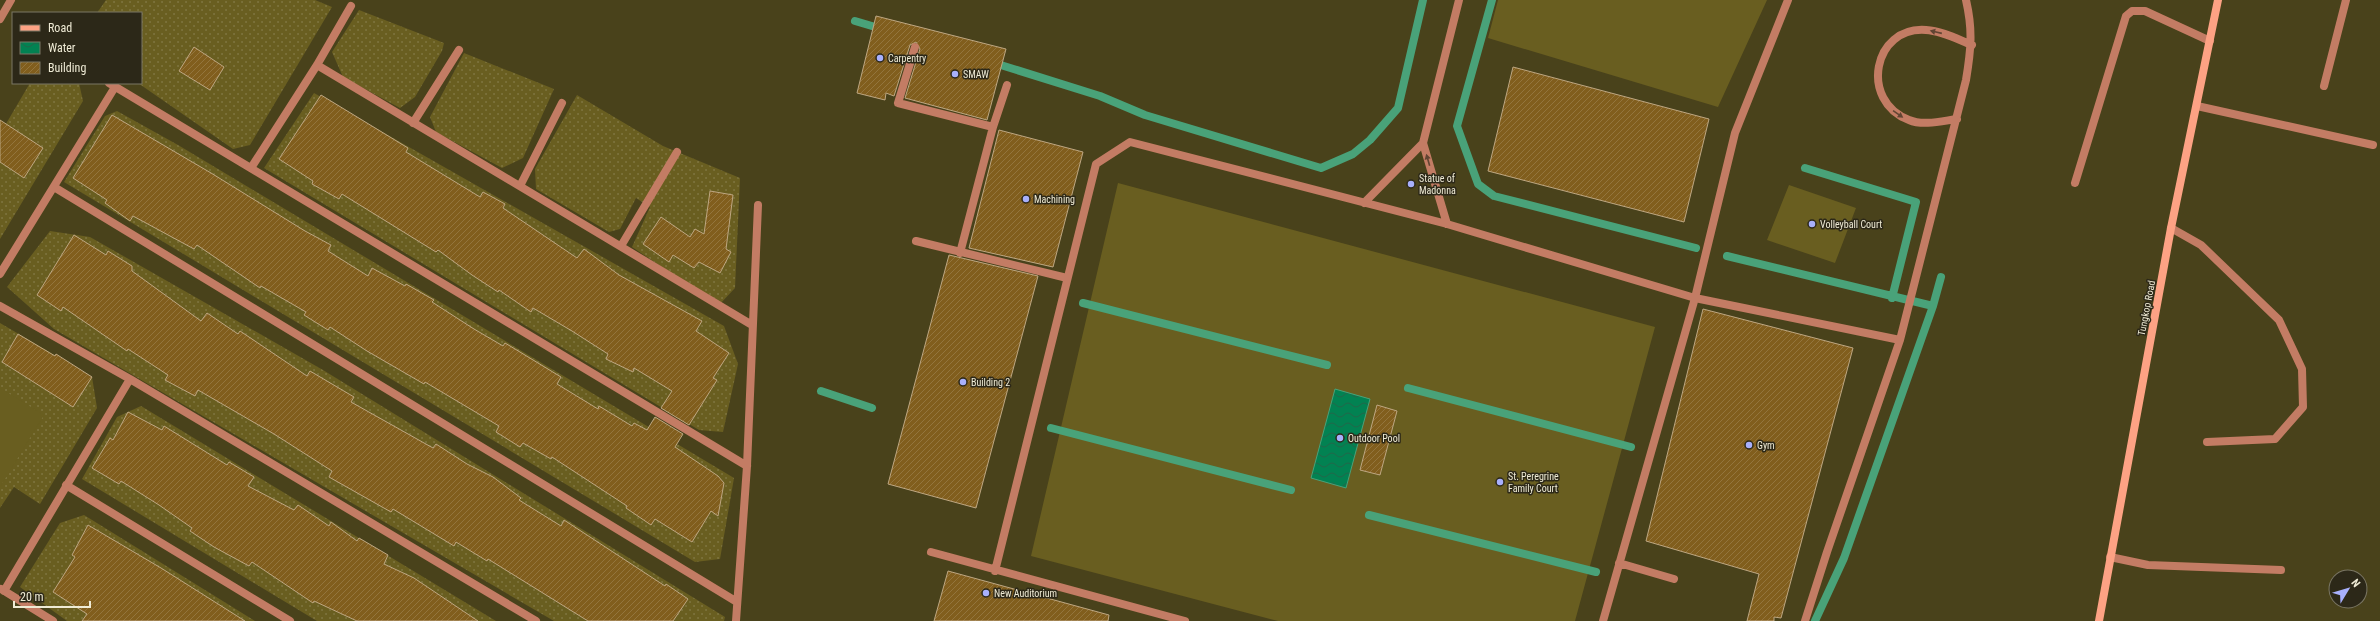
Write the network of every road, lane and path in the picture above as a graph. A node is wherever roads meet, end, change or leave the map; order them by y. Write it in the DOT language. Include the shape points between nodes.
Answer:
graph roads {
  1 [pos="11,0"];
  2 [pos="1459,0"];
  3 [pos="1788,0"];
  4 [pos="1966,0"];
  5 [pos="2218,0"];
  6 [pos="2346,0"];
  7 [pos="351,6"];
  8 [pos="0,19"];
  9 [pos="2210,41"];
  10 [pos="1972,45"];
  11 [pos="914,47"];
  12 [pos="460,50"];
  13 [pos="317,64"];
  14 [pos="112,85"];
  15 [pos="1007,85"];
  16 [pos="2324,86"];
  17 [pos="562,103"];
  18 [pos="2197,106"];
  19 [pos="1957,119"];
  20 [pos="413,123"];
  21 [pos="993,127"];
  22 [pos="1423,143"];
  23 [pos="2373,145"];
  24 [pos="678,152"];
  25 [pos="251,168"];
  26 [pos="2075,183"];
  27 [pos="520,186"];
  28 [pos="54,187"];
  29 [pos="1364,203"];
  30 [pos="758,205"];
  31 [pos="1447,224"];
  32 [pos="2171,228"];
  33 [pos="916,241"];
  34 [pos="621,246"];
  35 [pos="960,253"];
  36 [pos="0,274"];
  37 [pos="1068,278"];
  38 [pos="1695,298"];
  39 [pos="0,306"];
  40 [pos="752,325"];
  41 [pos="1900,340"];
  42 [pos="130,379"];
  43 [pos="2207,442"];
  44 [pos="747,466"];
  45 [pos="66,485"];
  46 [pos="931,552"];
  47 [pos="2110,557"];
  48 [pos="1619,563"];
  49 [pos="2282,570"];
  50 [pos="995,571"];
  51 [pos="1674,579"];
  52 [pos="2,590"];
  53 [pos="737,602"];
  54 [pos="53,621"];
  55 [pos="290,621"];
  56 [pos="536,621"];
  57 [pos="736,621"];
  58 [pos="1184,621"];
  59 [pos="1603,621"];
  60 [pos="1805,621"];
  61 [pos="2099,621"];
  1 -- 8 [label="street"];
  2 -- 22 [label="street"];
  3 -- 38 [label="street" via="1735,133"];
  4 -- 10 [label="street"];
  5 -- 9 [label="street, Tungkop Road"];
  6 -- 16 [label="street"];
  7 -- 13 [label="street"];
  9 -- 18 [label="street, Tungkop Road"];
  9 -- 26 [label="street" via="2145,11 2132,11 2126,16"];
  10 -- 19 [label="street"];
  10 -- 19 [label="street, one-way" via="1938,32 1912,31 1899,36 1889,45 1878,68 1877,82 1881,94 1888,106 1898,115 1923,123"];
  11 -- 21 [label="street" via="898,103"];
  12 -- 20 [label="street"];
  13 -- 20 [label="street"];
  13 -- 25 [label="street"];
  14 -- 25 [label="street"];
  14 -- 28 [label="street"];
  15 -- 21 [label="street"];
  17 -- 27 [label="street"];
  18 -- 23 [label="street"];
  18 -- 32 [label="street, Tungkop Road"];
  19 -- 41 [label="street"];
  20 -- 27 [label="street"];
  21 -- 35 [label="street"];
  22 -- 29 [label="street"];
  31 -- 22 [label="street, one-way"];
  24 -- 34 [label="street"];
  25 -- 44 [label="street"];
  27 -- 34 [label="street"];
  28 -- 36 [label="street"];
  28 -- 53 [label="street"];
  29 -- 31 [label="street"];
  29 -- 37 [label="street" via="1130,142 1096,164"];
  30 -- 40 [label="street"];
  31 -- 38 [label="street"];
  32 -- 43 [label="street" via="2201,245 2279,320 2302,369 2303,407 2275,439"];
  32 -- 47 [label="street, Tungkop Road"];
  33 -- 35 [label="street"];
  34 -- 40 [label="street"];
  35 -- 37 [label="street"];
  37 -- 50 [label="street"];
  38 -- 41 [label="street"];
  38 -- 48 [label="street"];
  39 -- 42 [label="street"];
  40 -- 44 [label="street"];
  41 -- 60 [label="street" via="1826,552"];
  42 -- 45 [label="street"];
  42 -- 56 [label="street"];
  44 -- 53 [label="street"];
  45 -- 52 [label="street"];
  45 -- 55 [label="street"];
  46 -- 50 [label="street"];
  47 -- 49 [label="street" via="2148,565"];
  47 -- 61 [label="street, Tungkop Road"];
  48 -- 51 [label="street"];
  48 -- 59 [label="street"];
  50 -- 58 [label="street"];
  52 -- 54 [label="street"];
  53 -- 57 [label="street"];
}
